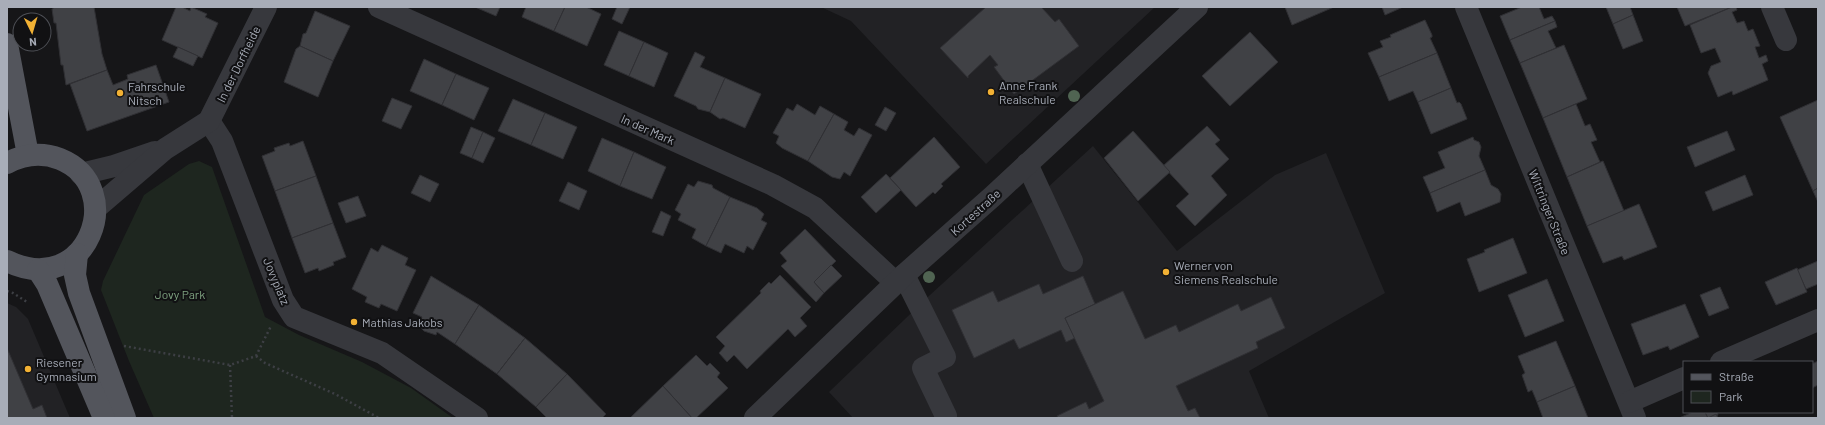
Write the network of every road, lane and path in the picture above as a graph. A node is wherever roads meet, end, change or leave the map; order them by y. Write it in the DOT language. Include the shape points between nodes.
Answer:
graph roads {
  1 [pos="266,7"];
  2 [pos="379,7"];
  3 [pos="1197,7"];
  4 [pos="1466,7"];
  5 [pos="1772,7"];
  6 [pos="1786,40"];
  7 [pos="7,44"];
  8 [pos="209,121"];
  9 [pos="166,148"];
  10 [pos="28,155"];
  11 [pos="7,163"];
  12 [pos="1027,164"];
  13 [pos="81,174"];
  14 [pos="95,209"];
  15 [pos="77,254"];
  16 [pos="7,261"];
  17 [pos="1072,261"];
  18 [pos="38,270"];
  19 [pos="900,279"];
  20 [pos="7,291"];
  21 [pos="30,306"];
  22 [pos="1818,320"];
  23 [pos="120,346"];
  24 [pos="1723,361"];
  25 [pos="230,364"];
  26 [pos="1683,379"];
  27 [pos="1632,410"];
  28 [pos="946,416"];
  29 [pos="104,418"];
  30 [pos="126,418"];
  31 [pos="232,418"];
  32 [pos="379,418"];
  33 [pos="476,418"];
  34 [pos="755,418"];
  1 -- 8 [label="street, In der Dorfheide"];
  2 -- 19 [label="street, In der Mark" via="773,185 814,208"];
  3 -- 12 [label="street, Kortestraße"];
  4 -- 27 [label="street, Wittringer Straße"];
  5 -- 6 [label="street"];
  7 -- 10 [label="main road"];
  8 -- 9 [label="street"];
  8 -- 33 [label="street, Jovyplatz" via="222,141 283,300 294,317 382,353"];
  9 -- 13 [label="street" via="114,166"];
  9 -- 14 [label="street"];
  10 -- 11 [label="main road"];
  10 -- 13 [label="main road" via="41,154 53,157 66,162"];
  12 -- 17 [label="street"];
  12 -- 19 [label="street, Kortestraße"];
  13 -- 14 [label="main road" via="91,190"];
  14 -- 15 [label="main road" via="95,220 89,238"];
  15 -- 18 [label="main road" via="60,265"];
  15 -- 30 [label="main road" via="75,275 78,293"];
  16 -- 18 [label="main road" via="22,268"];
  18 -- 29 [label="main road" via="47,284"];
  19 -- 28 [label="street" via="945,357 923,368"];
  19 -- 34 [label="street, Kortestraße"];
  20 -- 21 [label="path"];
  22 -- 24 [label="street"];
  23 -- 25 [label="path"];
  25 -- 31 [label="path"];
  25 -- 32 [label="path" via="256,356 265,363 335,394"];
  26 -- 27 [label="street"];
}
